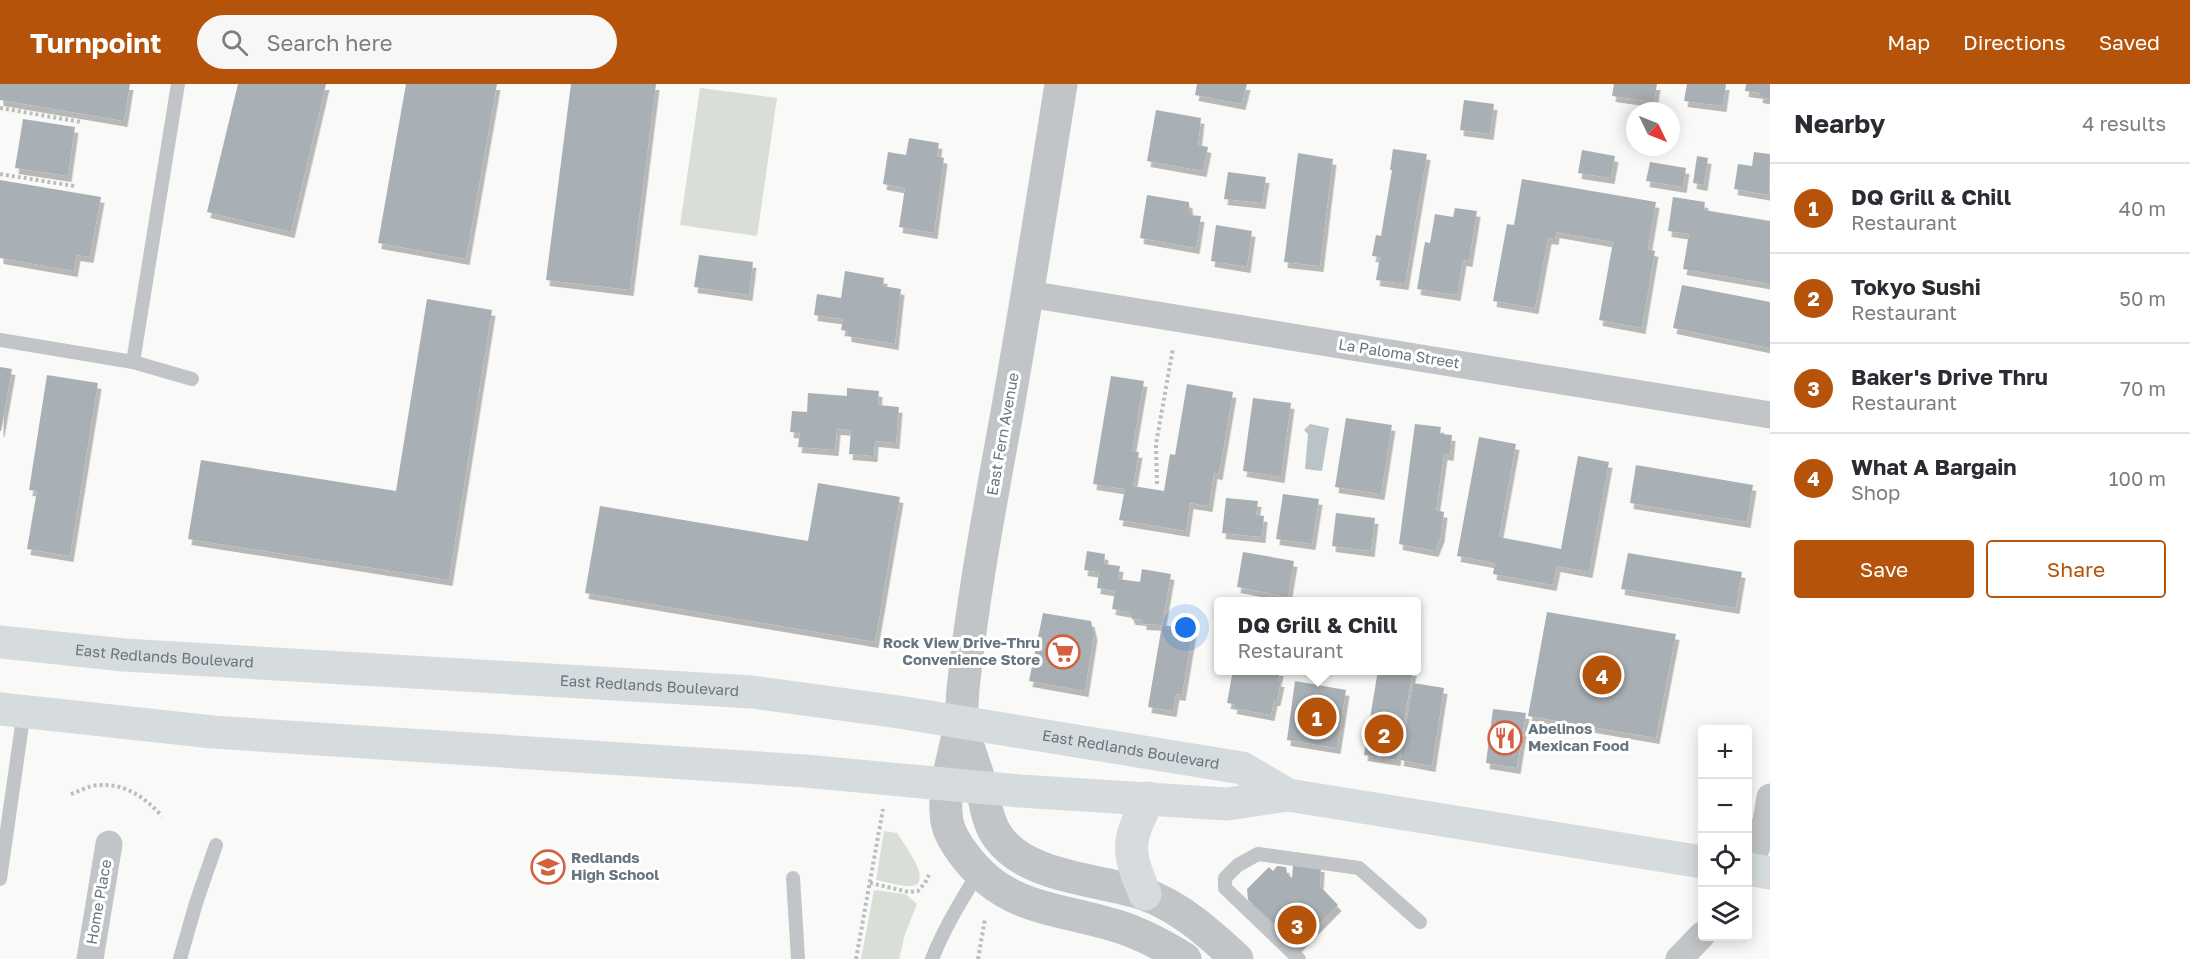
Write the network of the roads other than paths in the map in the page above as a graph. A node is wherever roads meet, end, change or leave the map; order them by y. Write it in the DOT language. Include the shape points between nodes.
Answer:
graph roads {
  1 [pos="178,84"];
  2 [pos="1061,84"];
  3 [pos="1028,294"];
  4 [pos="0,340"];
  5 [pos="133,362"];
  6 [pos="192,379"];
  7 [pos="1770,415"];
  8 [pos="0,642"];
  9 [pos="12,710"];
  10 [pos="960,724"];
  11 [pos="947,785"];
  12 [pos="982,787"];
  13 [pos="1288,795"];
  14 [pos="1770,797"];
  15 [pos="1149,798"];
  16 [pos="5,817"];
  17 [pos="109,844"];
  18 [pos="216,845"];
  19 [pos="1698,861"];
  20 [pos="1754,871"];
  21 [pos="979,872"];
  22 [pos="793,878"];
  23 [pos="0,879"];
  24 [pos="1145,894"];
  25 [pos="1420,922"];
  26 [pos="1698,939"];
  27 [pos="90,959"];
  28 [pos="180,959"];
  29 [pos="798,959"];
  30 [pos="932,959"];
  31 [pos="1185,959"];
  32 [pos="1237,959"];
  33 [pos="1299,959"];
  34 [pos="1679,959"];
  1 -- 5 [label="lane"];
  2 -- 3 [label="street, East Fern Avenue"];
  3 -- 7 [label="street, La Paloma Street"];
  3 -- 10 [label="street, East Fern Avenue" via="972,614"];
  4 -- 5 [label="lane"];
  5 -- 6 [label="lane"];
  8 -- 10 [label="main road, East Redlands Boulevard" via="148,657 752,692"];
  9 -- 11 [label="main road, East Redlands Boulevard" via="213,732 805,771"];
  9 -- 16 [label="lane"];
  10 -- 11 [label="street, East Fern Avenue"];
  10 -- 12 [label="street"];
  10 -- 13 [label="main road, East Redlands Boulevard" via="1242,768"];
  11 -- 12 [label="main road, East Redlands Boulevard"];
  11 -- 21 [label="street, East Fern Avenue" via="950,833"];
  12 -- 15 [label="main road, East Redlands Boulevard"];
  12 -- 24 [label="street" via="993,829 1011,852 1061,873"];
  13 -- 15 [label="main road, East Redlands Boulevard" via="1227,804"];
  13 -- 19 [label="main road, East Redlands Boulevard"];
  14 -- 20 [label="street"];
  15 -- 24 [label="main road" via="1134,828 1130,848 1133,867"];
  16 -- 23 [label="lane"];
  17 -- 27 [label="street, Home Place"];
  18 -- 28 [label="lane"];
  21 -- 30 [label="lane"];
  21 -- 31 [label="street, East Fern Avenue" via="1022,902 1135,932"];
  22 -- 29 [label="lane"];
  24 -- 32 [label="street" via="1185,915"];
  25 -- 33 [label="lane" via="1359,868 1258,854 1225,878 1225,888"];
  26 -- 34 [label="street"];
}
